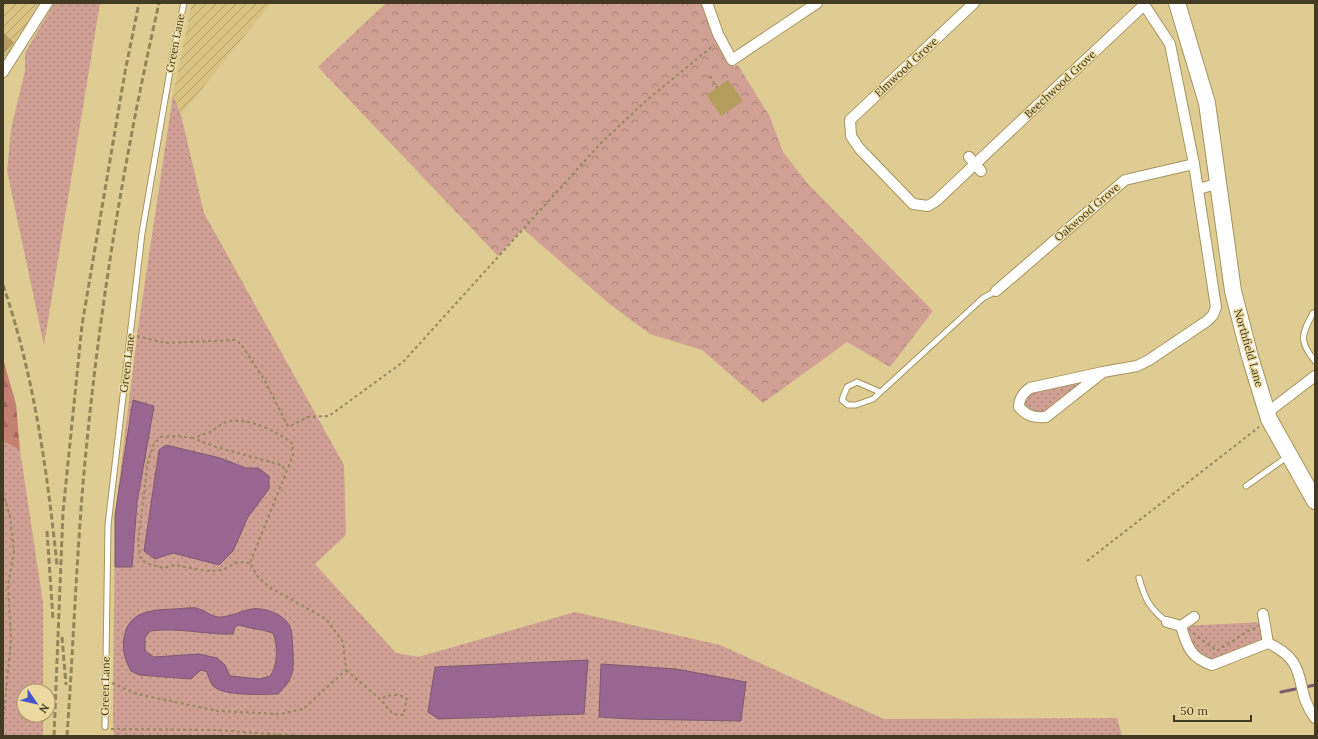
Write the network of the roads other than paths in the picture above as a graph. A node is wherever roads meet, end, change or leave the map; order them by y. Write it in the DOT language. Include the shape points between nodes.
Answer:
graph roads {
  1 [pos="47,3"];
  2 [pos="184,3"];
  3 [pos="707,3"];
  4 [pos="817,3"];
  5 [pos="974,3"];
  6 [pos="1177,3"];
  7 [pos="1144,4"];
  8 [pos="3,72"];
  9 [pos="851,136"];
  10 [pos="1194,164"];
  11 [pos="1217,184"];
  12 [pos="1198,189"];
  13 [pos="996,291"];
  14 [pos="1313,313"];
  15 [pos="1315,361"];
  16 [pos="1103,372"];
  17 [pos="1315,376"];
  18 [pos="880,392"];
  19 [pos="1269,416"];
  20 [pos="1290,455"];
  21 [pos="1246,486"];
  22 [pos="1315,501"];
  23 [pos="1138,578"];
  24 [pos="1263,614"];
  25 [pos="1194,617"];
  26 [pos="1167,622"];
  27 [pos="1182,629"];
  28 [pos="1268,643"];
  29 [pos="1315,718"];
  30 [pos="105,727"];
  1 -- 8 [label="street"];
  2 -- 30 [label="lane, Green Lane" via="142,233 108,525"];
  3 -- 4 [label="street" via="732,60"];
  5 -- 9 [label="street, Elmwood Grove" via="850,120"];
  6 -- 11 [label="highway, Northfield Lane" via="1207,103"];
  7 -- 9 [label="street, Beechwood Grove" via="928,206 913,204 859,148"];
  7 -- 10 [label="street, Northfield Lane" via="1170,44"];
  10 -- 12 [label="street, Northfield Lane"];
  10 -- 13 [label="street, Oakwood Grove" via="1125,180"];
  11 -- 12 [label="street"];
  11 -- 19 [label="highway, Northfield Lane" via="1233,291"];
  12 -- 16 [label="street, Northfield Lane" via="1215,296 1216,307 1213,315 1138,366"];
  13 -- 18 [label="lane" via="983,298"];
  14 -- 15 [label="lane" via="1303,334 1303,343"];
  16 -- 16 [label="street" via="1046,417 1035,418 1019,407 1019,400 1030,388"];
  17 -- 19 [label="street"];
  18 -- 18 [label="lane" via="873,399 856,405 848,405 842,400 848,386 857,382"];
  19 -- 20 [label="highway, Northfield Lane"];
  20 -- 21 [label="lane"];
  20 -- 22 [label="highway, Northfield Lane"];
  23 -- 26 [label="lane" via="1144,598 1154,612"];
  24 -- 28 [label="street"];
  25 -- 27 [label="street"];
  26 -- 27 [label="street"];
  27 -- 28 [label="street" via="1184,638 1195,656 1212,665"];
  28 -- 29 [label="street" via="1290,657 1299,670 1303,695 1308,709"];
}
